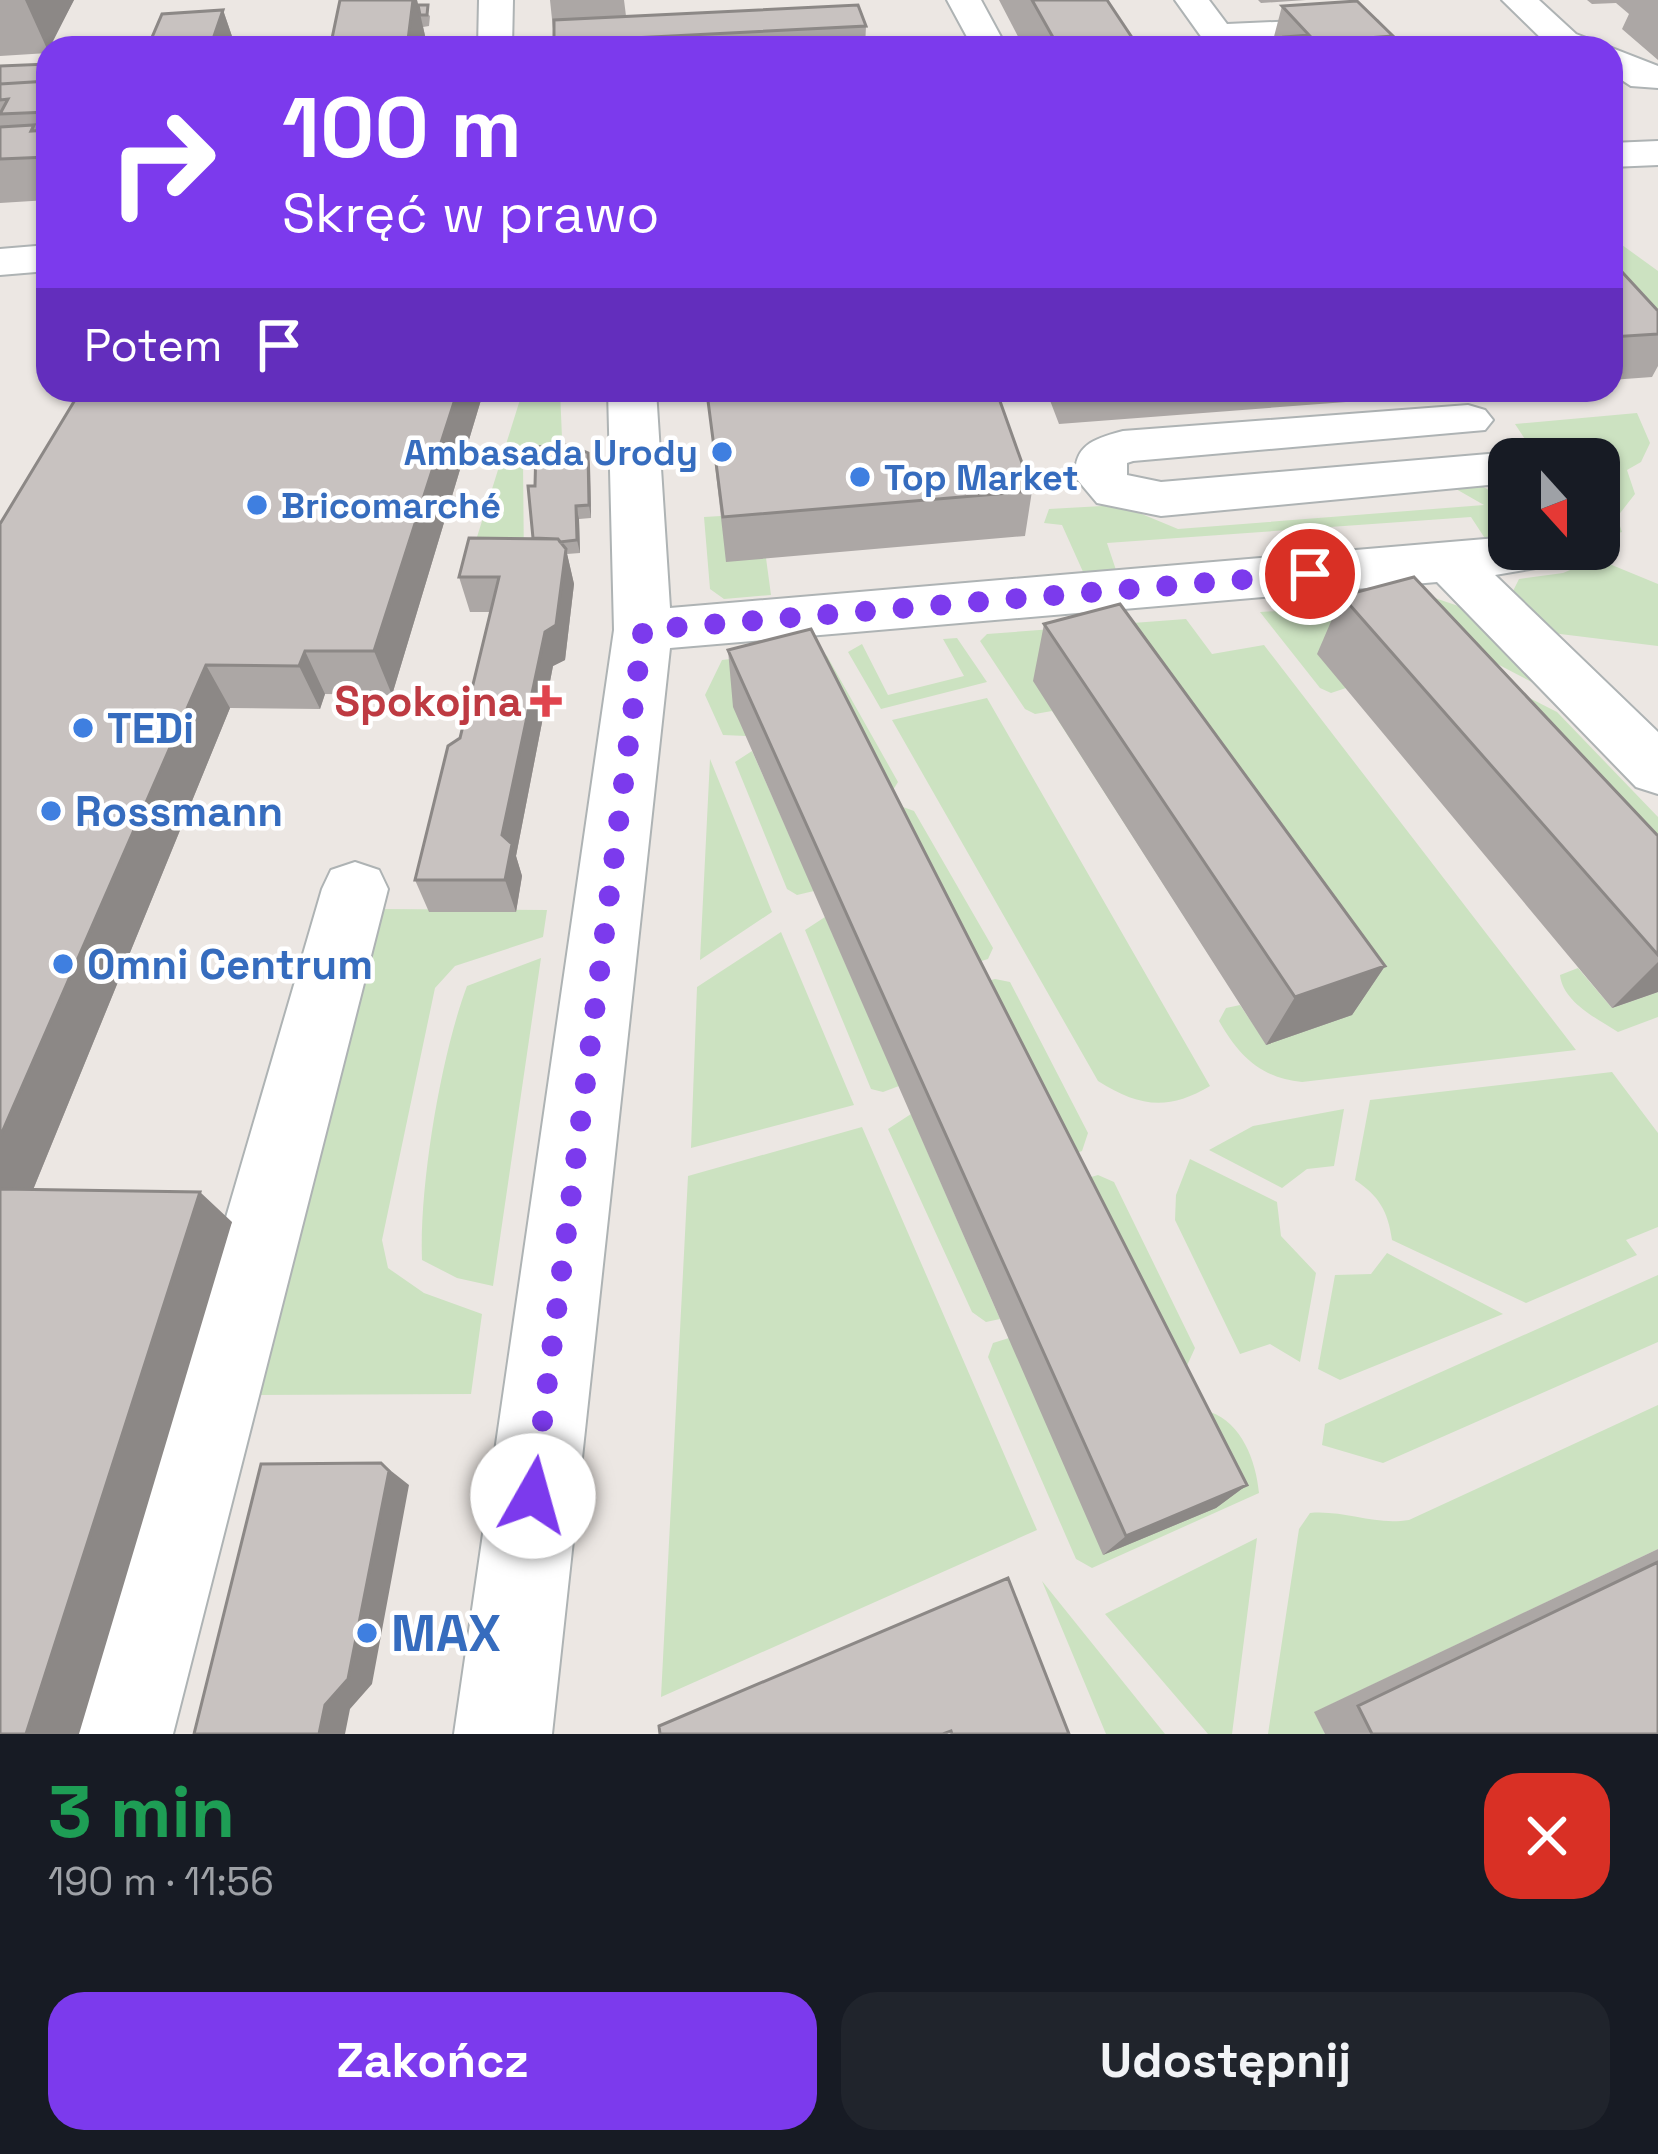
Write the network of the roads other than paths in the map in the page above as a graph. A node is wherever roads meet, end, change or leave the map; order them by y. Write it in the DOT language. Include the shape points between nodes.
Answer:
graph roads {
  1 [pos="496,0"];
  2 [pos="964,0"];
  3 [pos="1192,0"];
  4 [pos="1519,0"];
  5 [pos="495,36"];
  6 [pos="984,36"];
  7 [pos="1373,36"];
  8 [pos="1559,36"];
  9 [pos="1623,65"];
  10 [pos="1658,77"];
  11 [pos="1658,152"];
  12 [pos="1623,154"];
  13 [pos="36,260"];
  14 [pos="0,262"];
  15 [pos="633,402"];
  16 [pos="1457,405"];
  17 [pos="1488,451"];
  18 [pos="1488,477"];
  19 [pos="1488,558"];
  20 [pos="1450,563"];
  21 [pos="643,630"];
  22 [pos="1658,770"];
  23 [pos="355,889"];
  24 [pos="124,1734"];
  25 [pos="503,1734"];
  1 -- 5 [label="street"];
  2 -- 6 [label="street"];
  3 -- 7 [label="street" via="1217,35 1365,28"];
  4 -- 8 [label="street"];
  9 -- 10 [label="street"];
  11 -- 12 [label="street"];
  13 -- 14 [label="street"];
  15 -- 21 [label="street"];
  16 -- 17 [label="street"];
  16 -- 18 [label="street" via="1124,446 1103,455 1097,470 1120,495 1161,499"];
  19 -- 20 [label="street"];
  20 -- 21 [label="street"];
  20 -- 22 [label="street"];
  21 -- 25 [label="street"];
  23 -- 24 [label="street"];
}
